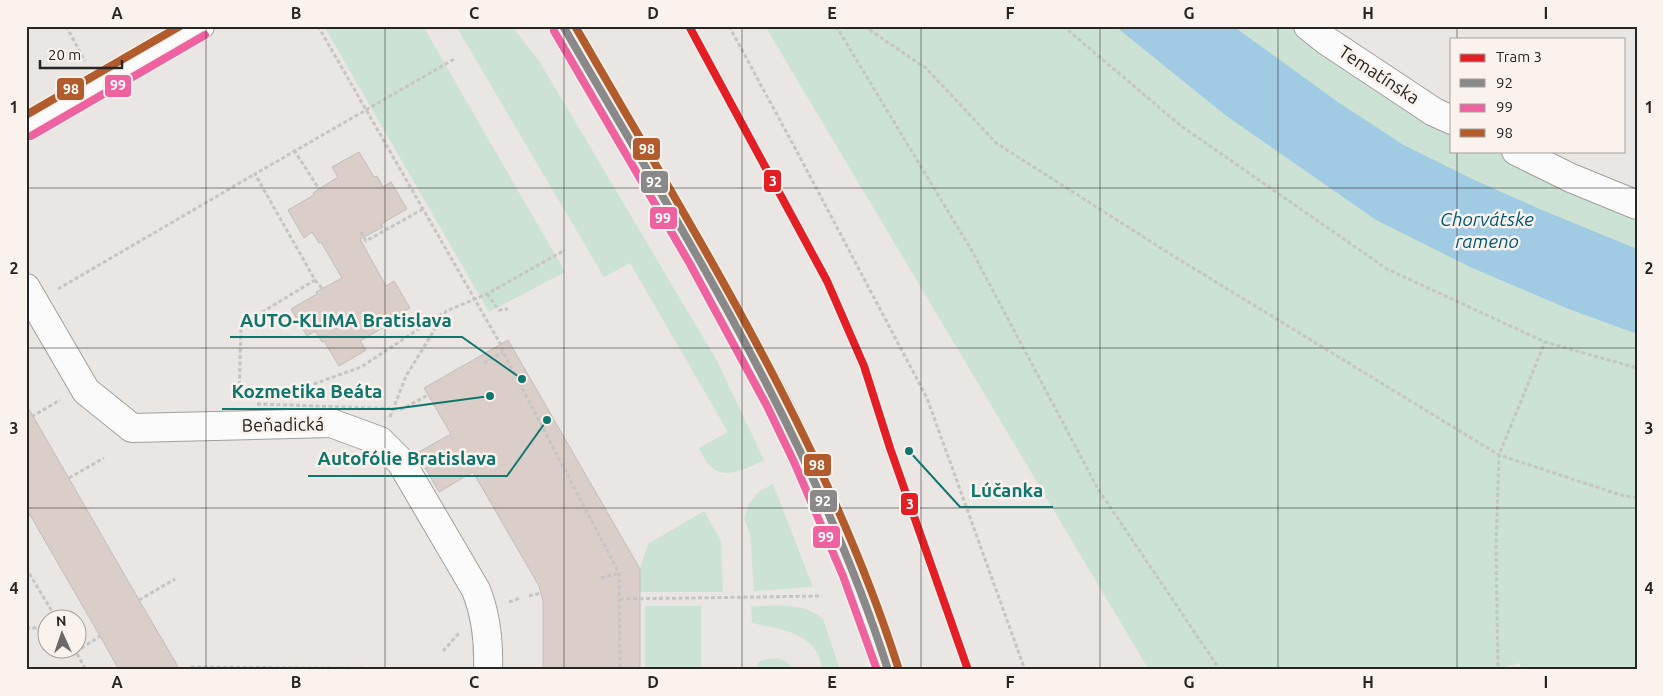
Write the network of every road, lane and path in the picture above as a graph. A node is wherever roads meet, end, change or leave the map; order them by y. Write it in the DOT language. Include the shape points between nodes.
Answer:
graph roads {
  1 [pos="66,26"];
  2 [pos="200,26"];
  3 [pos="318,26"];
  4 [pos="563,26"];
  5 [pos="729,26"];
  6 [pos="836,26"];
  7 [pos="864,26"];
  8 [pos="1063,26"];
  9 [pos="1308,26"];
  10 [pos="456,58"];
  11 [pos="99,85"];
  12 [pos="366,109"];
  13 [pos="1450,119"];
  14 [pos="26,127"];
  15 [pos="294,150"];
  16 [pos="1518,152"];
  17 [pos="255,174"];
  18 [pos="318,190"];
  19 [pos="1637,205"];
  20 [pos="422,209"];
  21 [pos="361,232"];
  22 [pos="565,250"];
  23 [pos="315,280"];
  24 [pos="26,288"];
  25 [pos="322,288"];
  26 [pos="54,292"];
  27 [pos="487,294"];
  28 [pos="475,300"];
  29 [pos="508,309"];
  30 [pos="446,311"];
  31 [pos="1545,342"];
  32 [pos="503,352"];
  33 [pos="484,364"];
  34 [pos="1637,368"];
  35 [pos="67,395"];
  36 [pos="428,395"];
  37 [pos="278,396"];
  38 [pos="271,399"];
  39 [pos="239,401"];
  40 [pos="26,420"];
  41 [pos="380,440"];
  42 [pos="1498,455"];
  43 [pos="104,458"];
  44 [pos="69,478"];
  45 [pos="1637,497"];
  46 [pos="26,568"];
  47 [pos="619,574"];
  48 [pos="601,578"];
  49 [pos="175,579"];
  50 [pos="541,593"];
  51 [pos="529,596"];
  52 [pos="822,596"];
  53 [pos="520,598"];
  54 [pos="620,599"];
  55 [pos="139,600"];
  56 [pos="511,601"];
  57 [pos="50,608"];
  58 [pos="100,636"];
  59 [pos="88,643"];
  60 [pos="79,658"];
  61 [pos="1498,666"];
  62 [pos="262,668"];
  63 [pos="443,668"];
  64 [pos="335,669"];
  65 [pos="86,670"];
  66 [pos="185,670"];
  67 [pos="488,670"];
  68 [pos="620,670"];
  69 [pos="888,670"];
  70 [pos="1025,670"];
  71 [pos="1220,670"];
  1 -- 11 [label="path"];
  2 -- 11 [label="street"];
  3 -- 12 [label="path"];
  4 -- 69 [label="street" via="776,401 856,581"];
  5 -- 70 [label="path" via="927,398"];
  6 -- 71 [label="path" via="972,251 1098,489"];
  7 -- 42 [label="path" via="927,70 996,142 1175,257"];
  8 -- 31 [label="path" via="1181,126 1387,269"];
  9 -- 13 [label="street, Tematínska"];
  10 -- 12 [label="path"];
  11 -- 14 [label="street"];
  12 -- 15 [label="path"];
  12 -- 20 [label="path"];
  15 -- 17 [label="path"];
  15 -- 18 [label="path"];
  16 -- 19 [label="street"];
  17 -- 23 [label="path"];
  17 -- 26 [label="path"];
  20 -- 21 [label="path" via="366,241"];
  20 -- 28 [label="path"];
  22 -- 27 [label="path"];
  23 -- 25 [label="path"];
  23 -- 39 [label="path" via="241,325"];
  24 -- 41 [label="street, Beňadická" via="86,391 132,428 331,423"];
  27 -- 28 [label="path"];
  27 -- 29 [label="path" via="498,310"];
  28 -- 30 [label="path"];
  28 -- 32 [label="path"];
  30 -- 37 [label="path" via="361,367"];
  30 -- 41 [label="path" via="406,376"];
  31 -- 34 [label="path"];
  31 -- 42 [label="path"];
  32 -- 33 [label="path"];
  32 -- 47 [label="path"];
  35 -- 40 [label="path"];
  36 -- 38 [label="path, bridge" via="402,409 257,404"];
  41 -- 67 [label="street, Beňadická" via="401,462 476,590 483,608"];
  42 -- 45 [label="path" via="1624,496"];
  42 -- 61 [label="path"];
  43 -- 44 [label="path"];
  46 -- 57 [label="path"];
  47 -- 48 [label="path"];
  47 -- 54 [label="path"];
  49 -- 55 [label="path"];
  50 -- 51 [label="path"];
  52 -- 54 [label="path"];
  53 -- 56 [label="path"];
  54 -- 68 [label="path"];
  58 -- 59 [label="path"];
  60 -- 65 [label="path"];
  62 -- 64 [label="path"];
  62 -- 66 [label="path" via="190,667"];
  63 -- 64 [label="path"];
}
